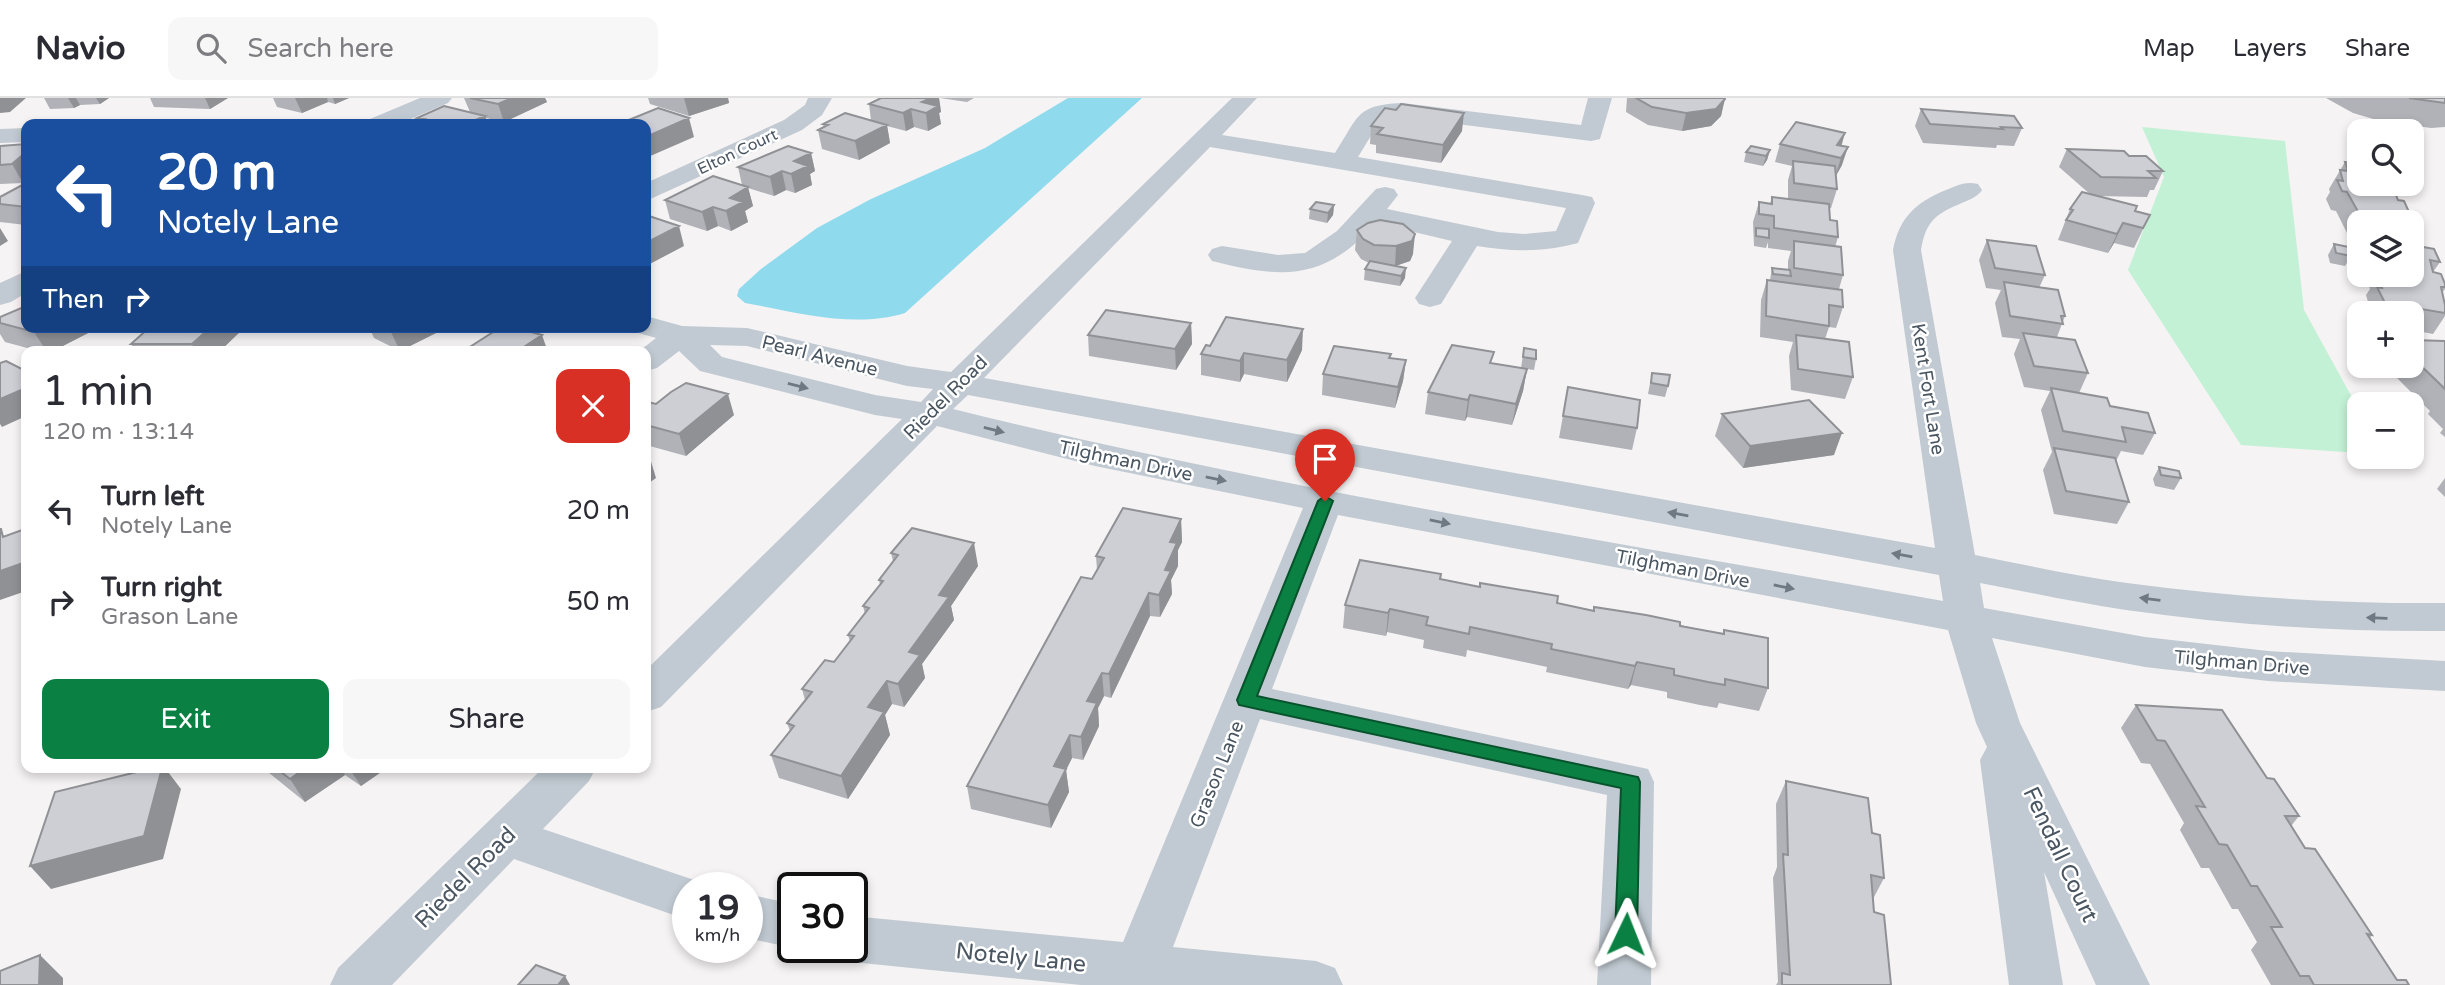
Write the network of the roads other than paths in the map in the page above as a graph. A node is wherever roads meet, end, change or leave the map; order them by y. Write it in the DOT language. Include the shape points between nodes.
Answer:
graph roads {
  1 [pos="440,98"];
  2 [pos="820,98"];
  3 [pos="1245,98"];
  4 [pos="1600,98"];
  5 [pos="391,119"];
  6 [pos="21,135"];
  7 [pos="0,136"];
  8 [pos="1204,138"];
  9 [pos="1342,162"];
  10 [pos="1405,173"];
  11 [pos="1969,190"];
  12 [pos="651,191"];
  13 [pos="1370,213"];
  14 [pos="1469,234"];
  15 [pos="1222,255"];
  16 [pos="21,283"];
  17 [pos="0,296"];
  18 [pos="1430,298"];
  19 [pos="651,326"];
  20 [pos="680,335"];
  21 [pos="651,357"];
  22 [pos="959,383"];
  23 [pos="928,413"];
  24 [pos="1325,501"];
  25 [pos="1957,565"];
  26 [pos="2445,617"];
  27 [pos="1966,621"];
  28 [pos="2445,676"];
  29 [pos="651,690"];
  30 [pos="1246,700"];
  31 [pos="1998,723"];
  32 [pos="568,773"];
  33 [pos="505,836"];
  34 [pos="672,893"];
  35 [pos="868,941"];
  36 [pos="1138,969"];
  37 [pos="357,985"];
  38 [pos="1316,985"];
  39 [pos="1624,985"];
  40 [pos="2036,985"];
  41 [pos="2123,985"];
  1 -- 5 [label="street"];
  2 -- 12 [label="street, Elton Court" via="793,125"];
  3 -- 8 [label="street, Riedel Road"];
  4 -- 9 [label="street" via="1591,134 1390,108 1371,117"];
  6 -- 7 [label="street"];
  8 -- 9 [label="street"];
  8 -- 22 [label="street, Riedel Road"];
  9 -- 10 [label="street"];
  10 -- 13 [label="street"];
  10 -- 14 [label="street" via="1582,202 1568,237 1556,241 1517,242"];
  11 -- 25 [label="street, Kent Fort Lane" via="1916,218 1907,250"];
  13 -- 14 [label="street"];
  13 -- 15 [label="street" via="1330,253 1313,262 1272,265"];
  14 -- 18 [label="street"];
  16 -- 17 [label="street"];
  19 -- 20 [label="street, Pearl Avenue"];
  20 -- 21 [label="street"];
  20 -- 22 [label="street, Pearl Avenue" via="747,337 906,376"];
  20 -- 23 [label="street, Pearl Avenue, one-way" via="711,364 875,405"];
  22 -- 23 [label="street, Riedel Road"];
  25 -- 22 [label="street, one-way"];
  23 -- 24 [label="street, Tilghman Drive, one-way" via="1095,455"];
  23 -- 29 [label="street, Riedel Road"];
  24 -- 27 [label="street, Tilghman Drive, one-way"];
  24 -- 30 [label="street, Grason Lane"];
  26 -- 25 [label="street, one-way" via="2380,619 2232,609 2126,596"];
  25 -- 27 [label="street, Kent Fort Lane"];
  27 -- 28 [label="street, Tilghman Drive" via="2145,652 2268,666"];
  27 -- 31 [label="street, Fendall Court"];
  30 -- 36 [label="street, Grason Lane"];
  30 -- 39 [label="street" via="1631,782"];
  31 -- 40 [label="street, Fendall Court"];
  31 -- 41 [label="street, Fendall Court"];
  32 -- 33 [label="street, Riedel Road"];
  33 -- 34 [label="street"];
  33 -- 37 [label="street, Riedel Road"];
  35 -- 36 [label="street, Notely Lane"];
  36 -- 38 [label="street, Notely Lane"];
}
